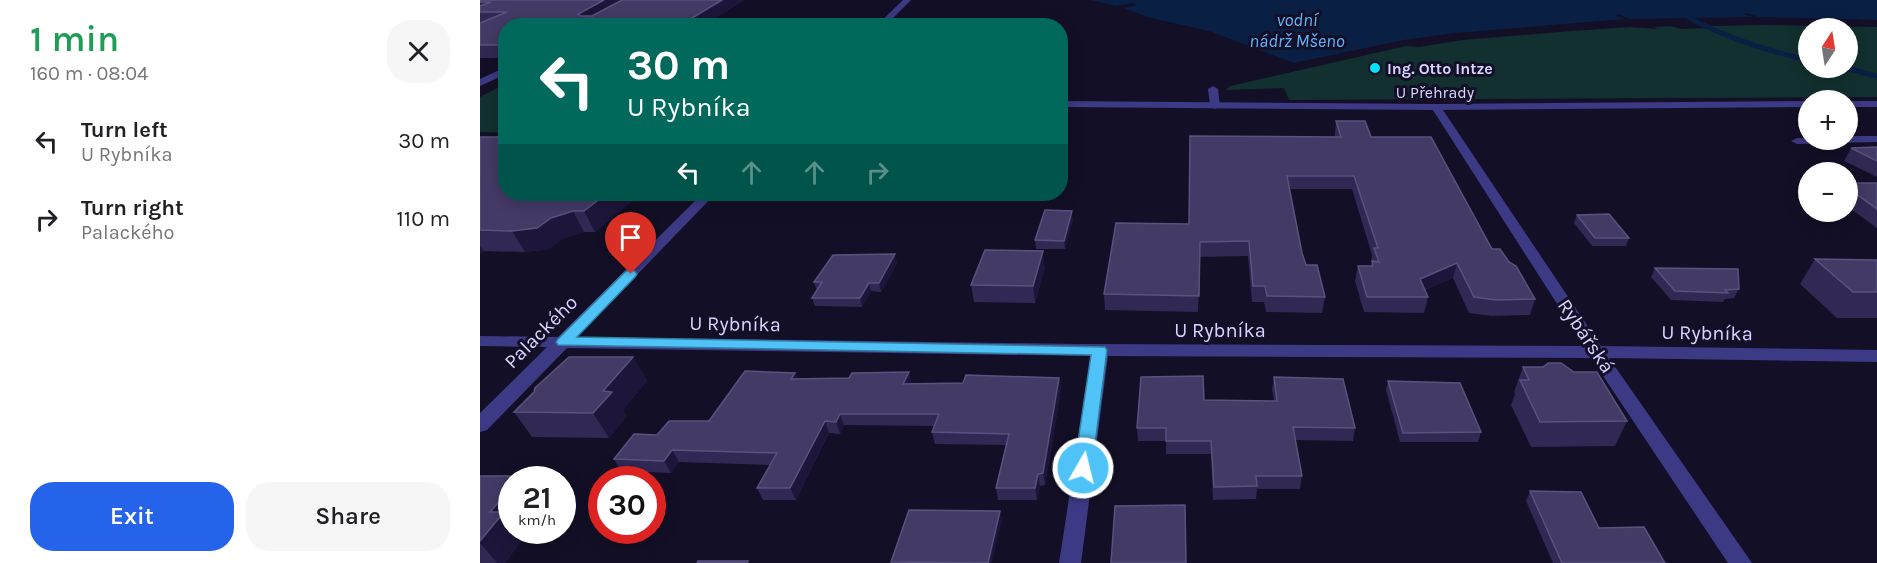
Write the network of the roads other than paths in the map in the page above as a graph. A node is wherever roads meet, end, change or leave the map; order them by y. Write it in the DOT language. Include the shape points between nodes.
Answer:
graph roads {
  1 [pos="907,0"];
  2 [pos="888,18"];
  3 [pos="498,74"];
  4 [pos="480,83"];
  5 [pos="1213,89"];
  6 [pos="1068,104"];
  7 [pos="1798,104"];
  8 [pos="1858,104"];
  9 [pos="1877,104"];
  10 [pos="1215,106"];
  11 [pos="1436,107"];
  12 [pos="1877,139"];
  13 [pos="1797,141"];
  14 [pos="702,201"];
  15 [pos="480,341"];
  16 [pos="564,342"];
  17 [pos="1100,350"];
  18 [pos="1596,352"];
  19 [pos="1877,356"];
  20 [pos="480,425"];
  21 [pos="1070,563"];
  22 [pos="1741,563"];
  1 -- 2 [label="street"];
  3 -- 4 [label="street"];
  5 -- 10 [label="street"];
  6 -- 10 [label="street, U Přehrady"];
  7 -- 11 [label="street, U Přehrady"];
  8 -- 9 [label="street"];
  10 -- 11 [label="street, U Přehrady"];
  11 -- 18 [label="street, Rybářská"];
  12 -- 13 [label="street"];
  14 -- 16 [label="street, Palackého"];
  15 -- 16 [label="street, U Rybníka"];
  16 -- 17 [label="street, U Rybníka"];
  16 -- 20 [label="street, Palackého"];
  17 -- 18 [label="street, U Rybníka"];
  17 -- 21 [label="street"];
  18 -- 19 [label="street, U Rybníka"];
  18 -- 22 [label="street, Rybářská"];
}
